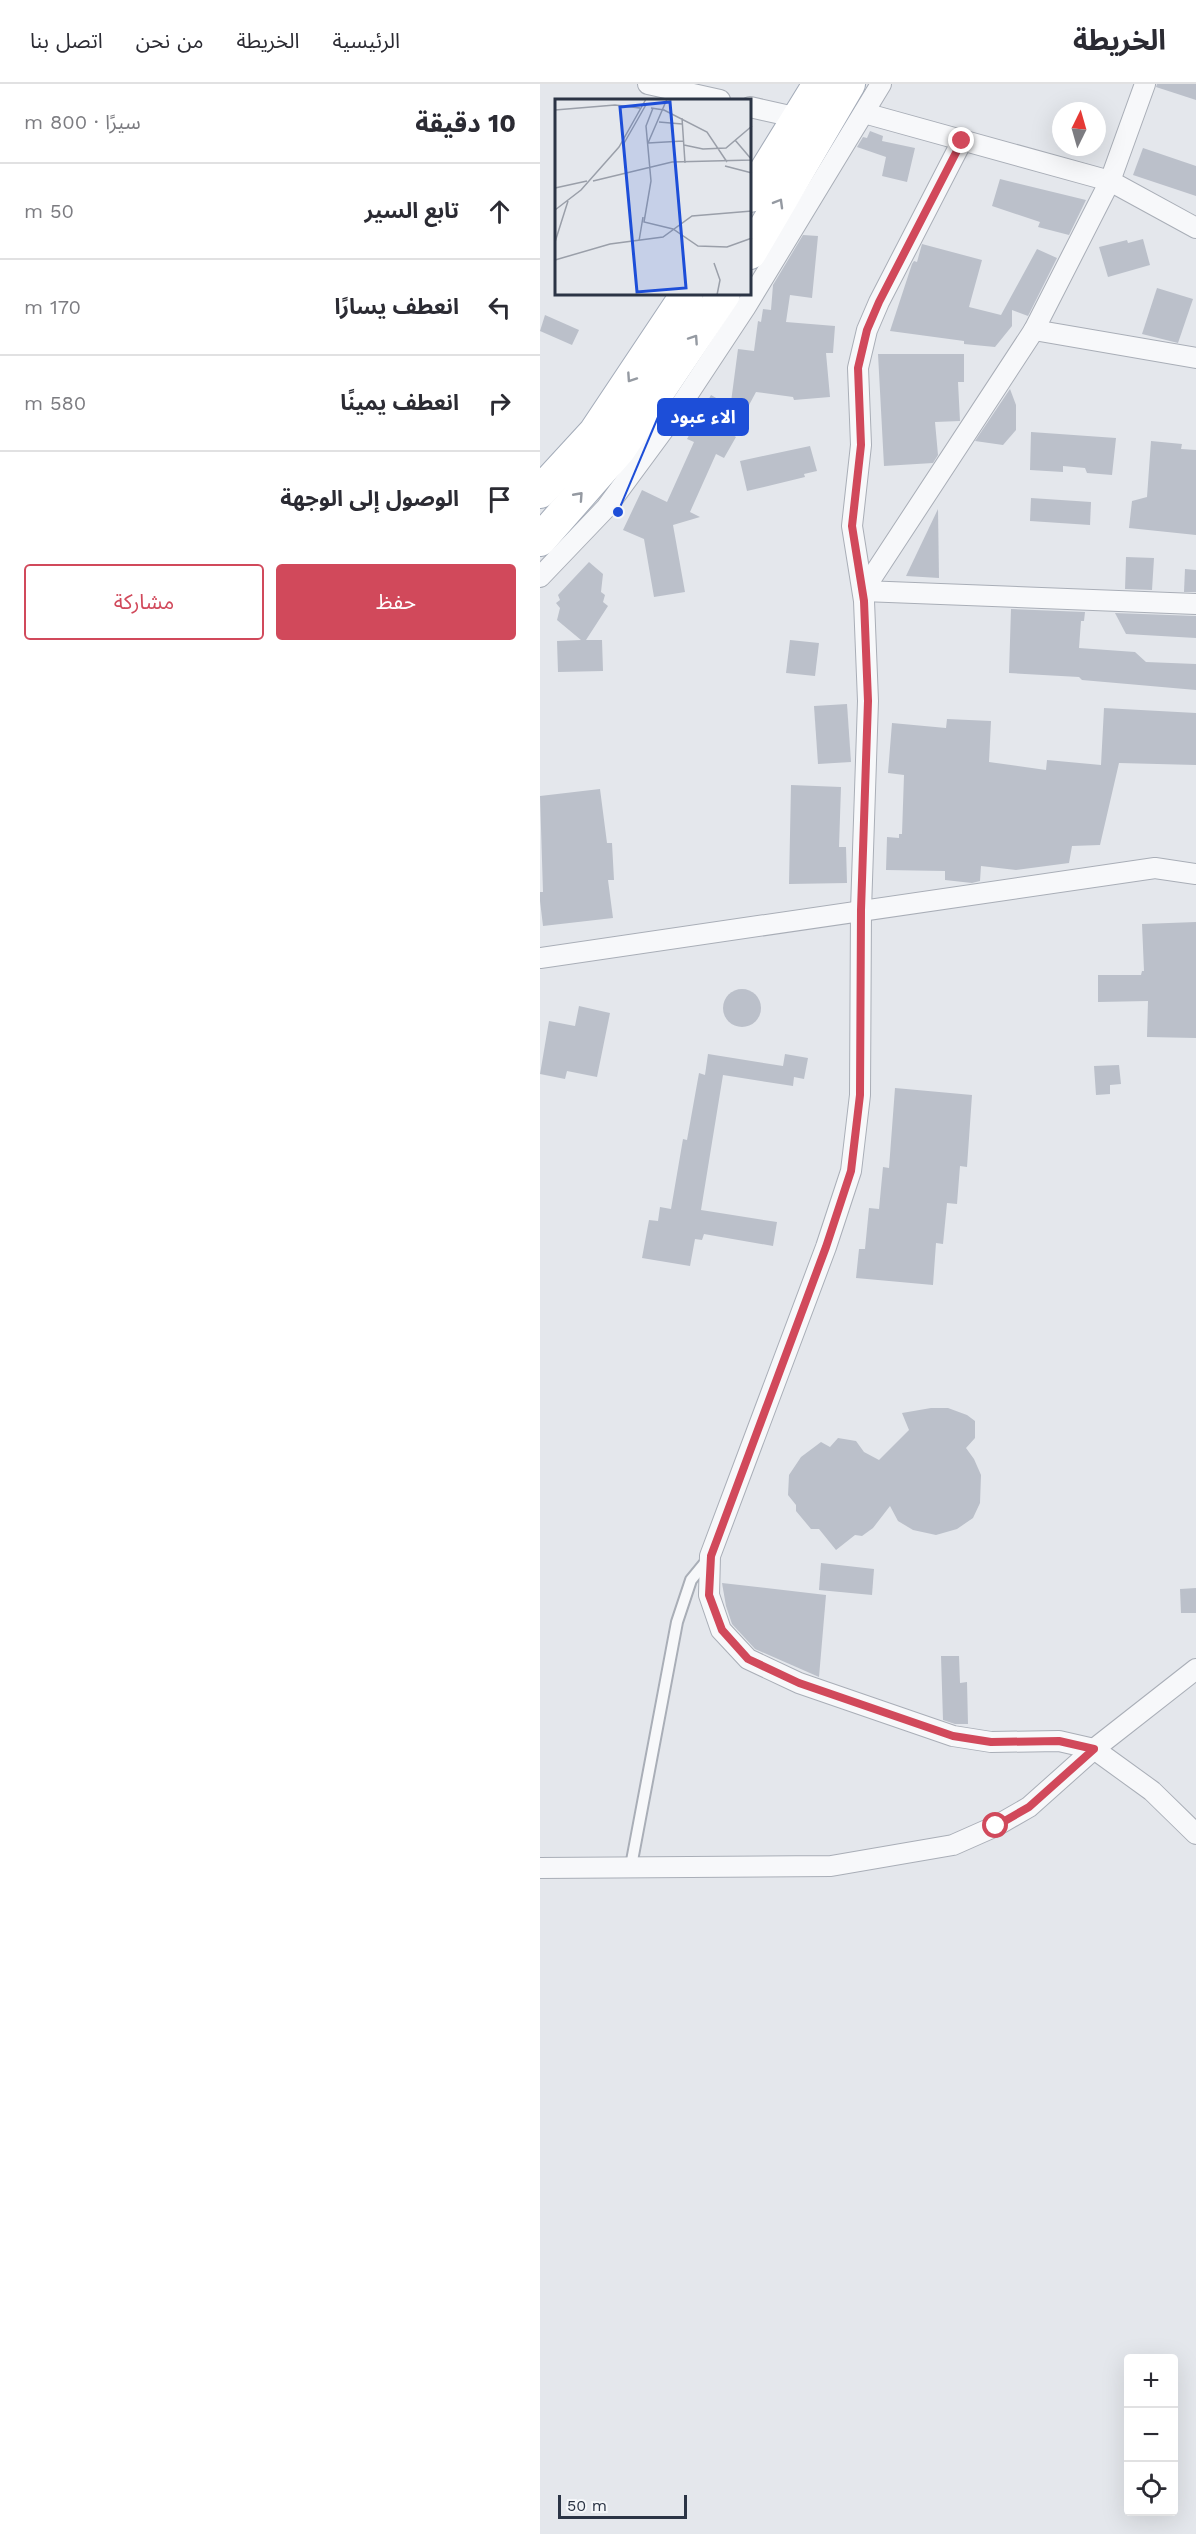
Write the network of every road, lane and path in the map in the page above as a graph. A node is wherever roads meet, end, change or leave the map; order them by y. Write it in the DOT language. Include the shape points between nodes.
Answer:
graph roads {
  1 [pos="648,84"];
  2 [pos="819,84"];
  3 [pos="849,84"];
  4 [pos="881,84"];
  5 [pos="1145,84"];
  6 [pos="716,99"];
  7 [pos="752,107"];
  8 [pos="864,113"];
  9 [pos="799,118"];
  10 [pos="962,141"];
  11 [pos="1110,181"];
  12 [pos="752,193"];
  13 [pos="1196,228"];
  14 [pos="752,251"];
  15 [pos="686,296"];
  16 [pos="723,296"];
  17 [pos="1034,330"];
  18 [pos="1196,358"];
  19 [pos="540,492"];
  20 [pos="540,540"];
  21 [pos="540,577"];
  22 [pos="863,591"];
  23 [pos="1196,604"];
  24 [pos="1196,874"];
  25 [pos="861,910"];
  26 [pos="540,958"];
  27 [pos="711,1556"];
  28 [pos="1196,1669"];
  29 [pos="1094,1749"];
  30 [pos="1196,1834"];
  31 [pos="631,1866"];
  32 [pos="540,1868"];
  1 -- 6 [label="street"];
  2 -- 9 [label="main road"];
  14 -- 3 [label="main road, one-way"];
  4 -- 8 [label="street"];
  5 -- 11 [label="street"];
  7 -- 9 [label="street"];
  8 -- 10 [label="street"];
  8 -- 21 [label="street" via="673,417 606,508"];
  9 -- 12 [label="main road"];
  10 -- 11 [label="street"];
  10 -- 22 [label="street" via="879,302 858,368 861,445 852,526"];
  11 -- 13 [label="street"];
  11 -- 17 [label="street"];
  15 -- 19 [label="main road, one-way" via="595,432"];
  20 -- 16 [label="main road, one-way" via="619,450"];
  17 -- 18 [label="street"];
  17 -- 22 [label="street"];
  22 -- 23 [label="street"];
  22 -- 25 [label="street" via="868,701"];
  24 -- 25 [label="street" via="1155,868"];
  25 -- 26 [label="street"];
  25 -- 27 [label="street" via="860,1095 851,1171"];
  27 -- 29 [label="street" via="709,1595 722,1630 748,1659 799,1683 953,1736 991,1742 1059,1741"];
  27 -- 31 [label="lane" via="692,1580 677,1622"];
  28 -- 29 [label="street"];
  29 -- 30 [label="street" via="1152,1791"];
  29 -- 31 [label="street" via="1029,1807 953,1845 831,1866"];
  31 -- 32 [label="street"];
}
